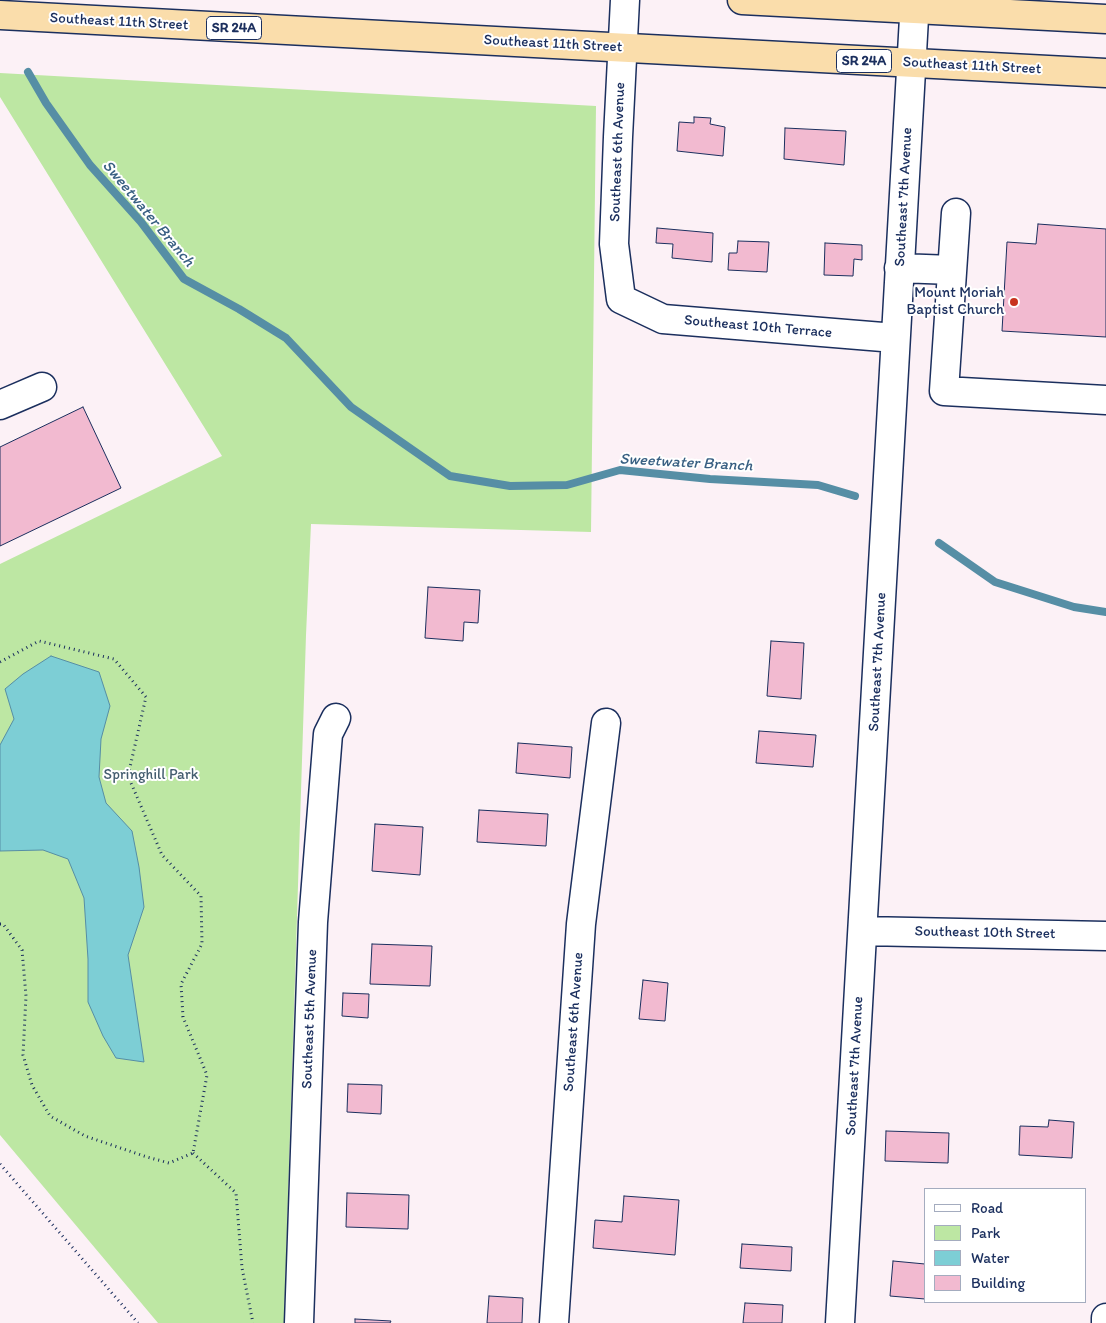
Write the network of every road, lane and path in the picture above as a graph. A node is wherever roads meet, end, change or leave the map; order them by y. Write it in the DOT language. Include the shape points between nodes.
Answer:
graph roads {
  1 [pos="625,0"];
  2 [pos="742,0"];
  3 [pos="915,4"];
  4 [pos="0,16"];
  5 [pos="1106,19"];
  6 [pos="623,48"];
  7 [pos="912,63"];
  8 [pos="1106,73"];
  9 [pos="956,213"];
  10 [pos="899,268"];
  11 [pos="952,270"];
  12 [pos="625,301"];
  13 [pos="895,338"];
  14 [pos="42,387"];
  15 [pos="1106,400"];
  16 [pos="0,405"];
  17 [pos="0,662"];
  18 [pos="336,718"];
  19 [pos="606,723"];
  20 [pos="0,924"];
  21 [pos="863,931"];
  22 [pos="1106,936"];
  23 [pos="193,1153"];
  24 [pos="0,1164"];
  25 [pos="1106,1318"];
  26 [pos="138,1323"];
  27 [pos="253,1323"];
  28 [pos="299,1323"];
  29 [pos="554,1323"];
  30 [pos="840,1323"];
  31 [pos="1106,1323"];
  1 -- 6 [label="street, Southeast 6th Avenue"];
  2 -- 3 [label="highway"];
  3 -- 5 [label="highway"];
  3 -- 7 [label="street, Southeast 7th Avenue"];
  4 -- 6 [label="highway, Southeast 11th Street / SR 24A"];
  6 -- 7 [label="highway, Southeast 11th Street / SR 24A"];
  6 -- 12 [label="street, Southeast 6th Avenue" via="614,244 621,299"];
  7 -- 8 [label="highway, Southeast 11th Street / SR 24A"];
  7 -- 10 [label="street, Southeast 7th Avenue"];
  9 -- 11 [label="street"];
  10 -- 11 [label="street"];
  10 -- 13 [label="street, Southeast 7th Avenue"];
  11 -- 15 [label="street" via="944,391"];
  12 -- 13 [label="street, Southeast 10th Terrace" via="663,319"];
  13 -- 21 [label="street, Southeast 7th Avenue"];
  14 -- 16 [label="street"];
  17 -- 23 [label="path" via="39,641 114,659 146,697 128,776 162,855 201,896 202,944 181,984 183,1017 207,1075"];
  18 -- 28 [label="street, Southeast 5th Avenue" via="328,734 313,922"];
  19 -- 29 [label="street, Southeast 6th Avenue" via="581,924"];
  20 -- 23 [label="path" via="22,950 26,996 23,1055 32,1085 50,1116 85,1136 146,1158 169,1163"];
  21 -- 22 [label="street, Southeast 10th Street"];
  21 -- 30 [label="street, Southeast 7th Avenue"];
  23 -- 27 [label="path" via="236,1193 242,1268"];
  24 -- 26 [label="path"];
  25 -- 31 [label="street"];
}
